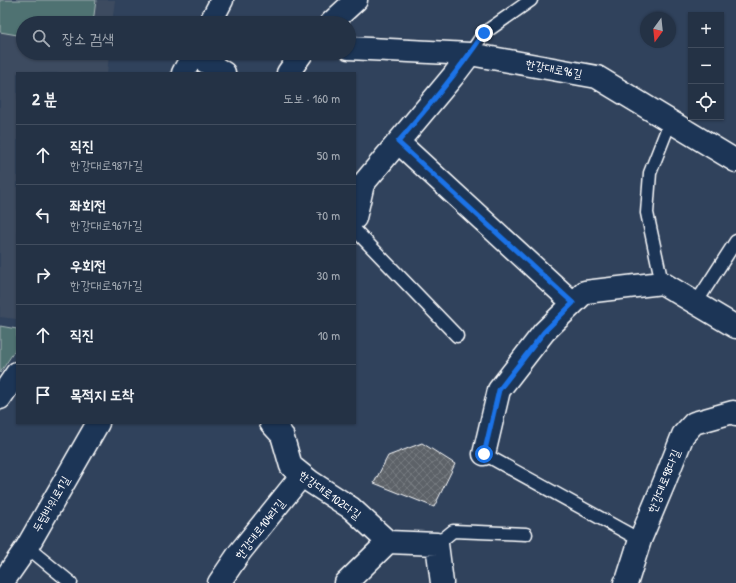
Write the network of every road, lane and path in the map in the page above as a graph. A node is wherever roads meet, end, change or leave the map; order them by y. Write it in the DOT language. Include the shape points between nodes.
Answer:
graph roads {
  1 [pos="222,0"];
  2 [pos="356,0"];
  3 [pos="531,0"];
  4 [pos="214,16"];
  5 [pos="339,16"];
  6 [pos="356,48"];
  7 [pos="470,54"];
  8 [pos="191,60"];
  9 [pos="203,60"];
  10 [pos="297,60"];
  11 [pos="184,72"];
  12 [pos="222,72"];
  13 [pos="289,72"];
  14 [pos="670,122"];
  15 [pos="398,142"];
  16 [pos="736,161"];
  17 [pos="359,181"];
  18 [pos="356,209"];
  19 [pos="356,231"];
  20 [pos="736,241"];
  21 [pos="662,282"];
  22 [pos="573,303"];
  23 [pos="696,303"];
  24 [pos="736,327"];
  25 [pos="457,336"];
  26 [pos="16,374"];
  27 [pos="0,398"];
  28 [pos="736,414"];
  29 [pos="97,424"];
  30 [pos="273,424"];
  31 [pos="484,454"];
  32 [pos="302,475"];
  33 [pos="526,534"];
  34 [pos="640,540"];
  35 [pos="388,542"];
  36 [pos="437,544"];
  37 [pos="27,547"];
  38 [pos="2,583"];
  39 [pos="71,583"];
  40 [pos="219,583"];
  41 [pos="346,583"];
  42 [pos="442,583"];
  43 [pos="625,583"];
  1 -- 4 [label="street"];
  2 -- 5 [label="street"];
  3 -- 7 [label="lane" via="484,33"];
  6 -- 7 [label="street, 한강대로96길"];
  7 -- 14 [label="street, 한강대로96길" via="596,77"];
  7 -- 15 [label="street"];
  8 -- 11 [label="street"];
  9 -- 12 [label="street"];
  10 -- 13 [label="street"];
  14 -- 16 [label="street, 한강대로96길"];
  14 -- 21 [label="lane" via="650,173 647,214"];
  15 -- 17 [label="street"];
  15 -- 22 [label="street"];
  17 -- 18 [label="street"];
  19 -- 25 [label="lane"];
  20 -- 23 [label="lane"];
  21 -- 22 [label="street" via="585,292"];
  21 -- 23 [label="street"];
  22 -- 31 [label="street" via="544,332 499,390"];
  23 -- 24 [label="street"];
  26 -- 27 [label="street"];
  28 -- 34 [label="street, 한강대로98다길" via="733,412 694,423 682,435"];
  29 -- 37 [label="street, 두텁바위로1길"];
  30 -- 32 [label="street, 한강대로102다길" via="282,434 291,466"];
  31 -- 34 [label="lane"];
  32 -- 35 [label="street, 한강대로102다길" via="351,508"];
  32 -- 40 [label="street, 한강대로104라길" via="240,552"];
  33 -- 36 [label="lane" via="453,531"];
  34 -- 43 [label="street, 한강대로98다길" via="628,581"];
  35 -- 36 [label="street"];
  35 -- 41 [label="street"];
  36 -- 42 [label="street"];
  37 -- 38 [label="street, 두텁바위로1길"];
  37 -- 39 [label="lane"];
}
